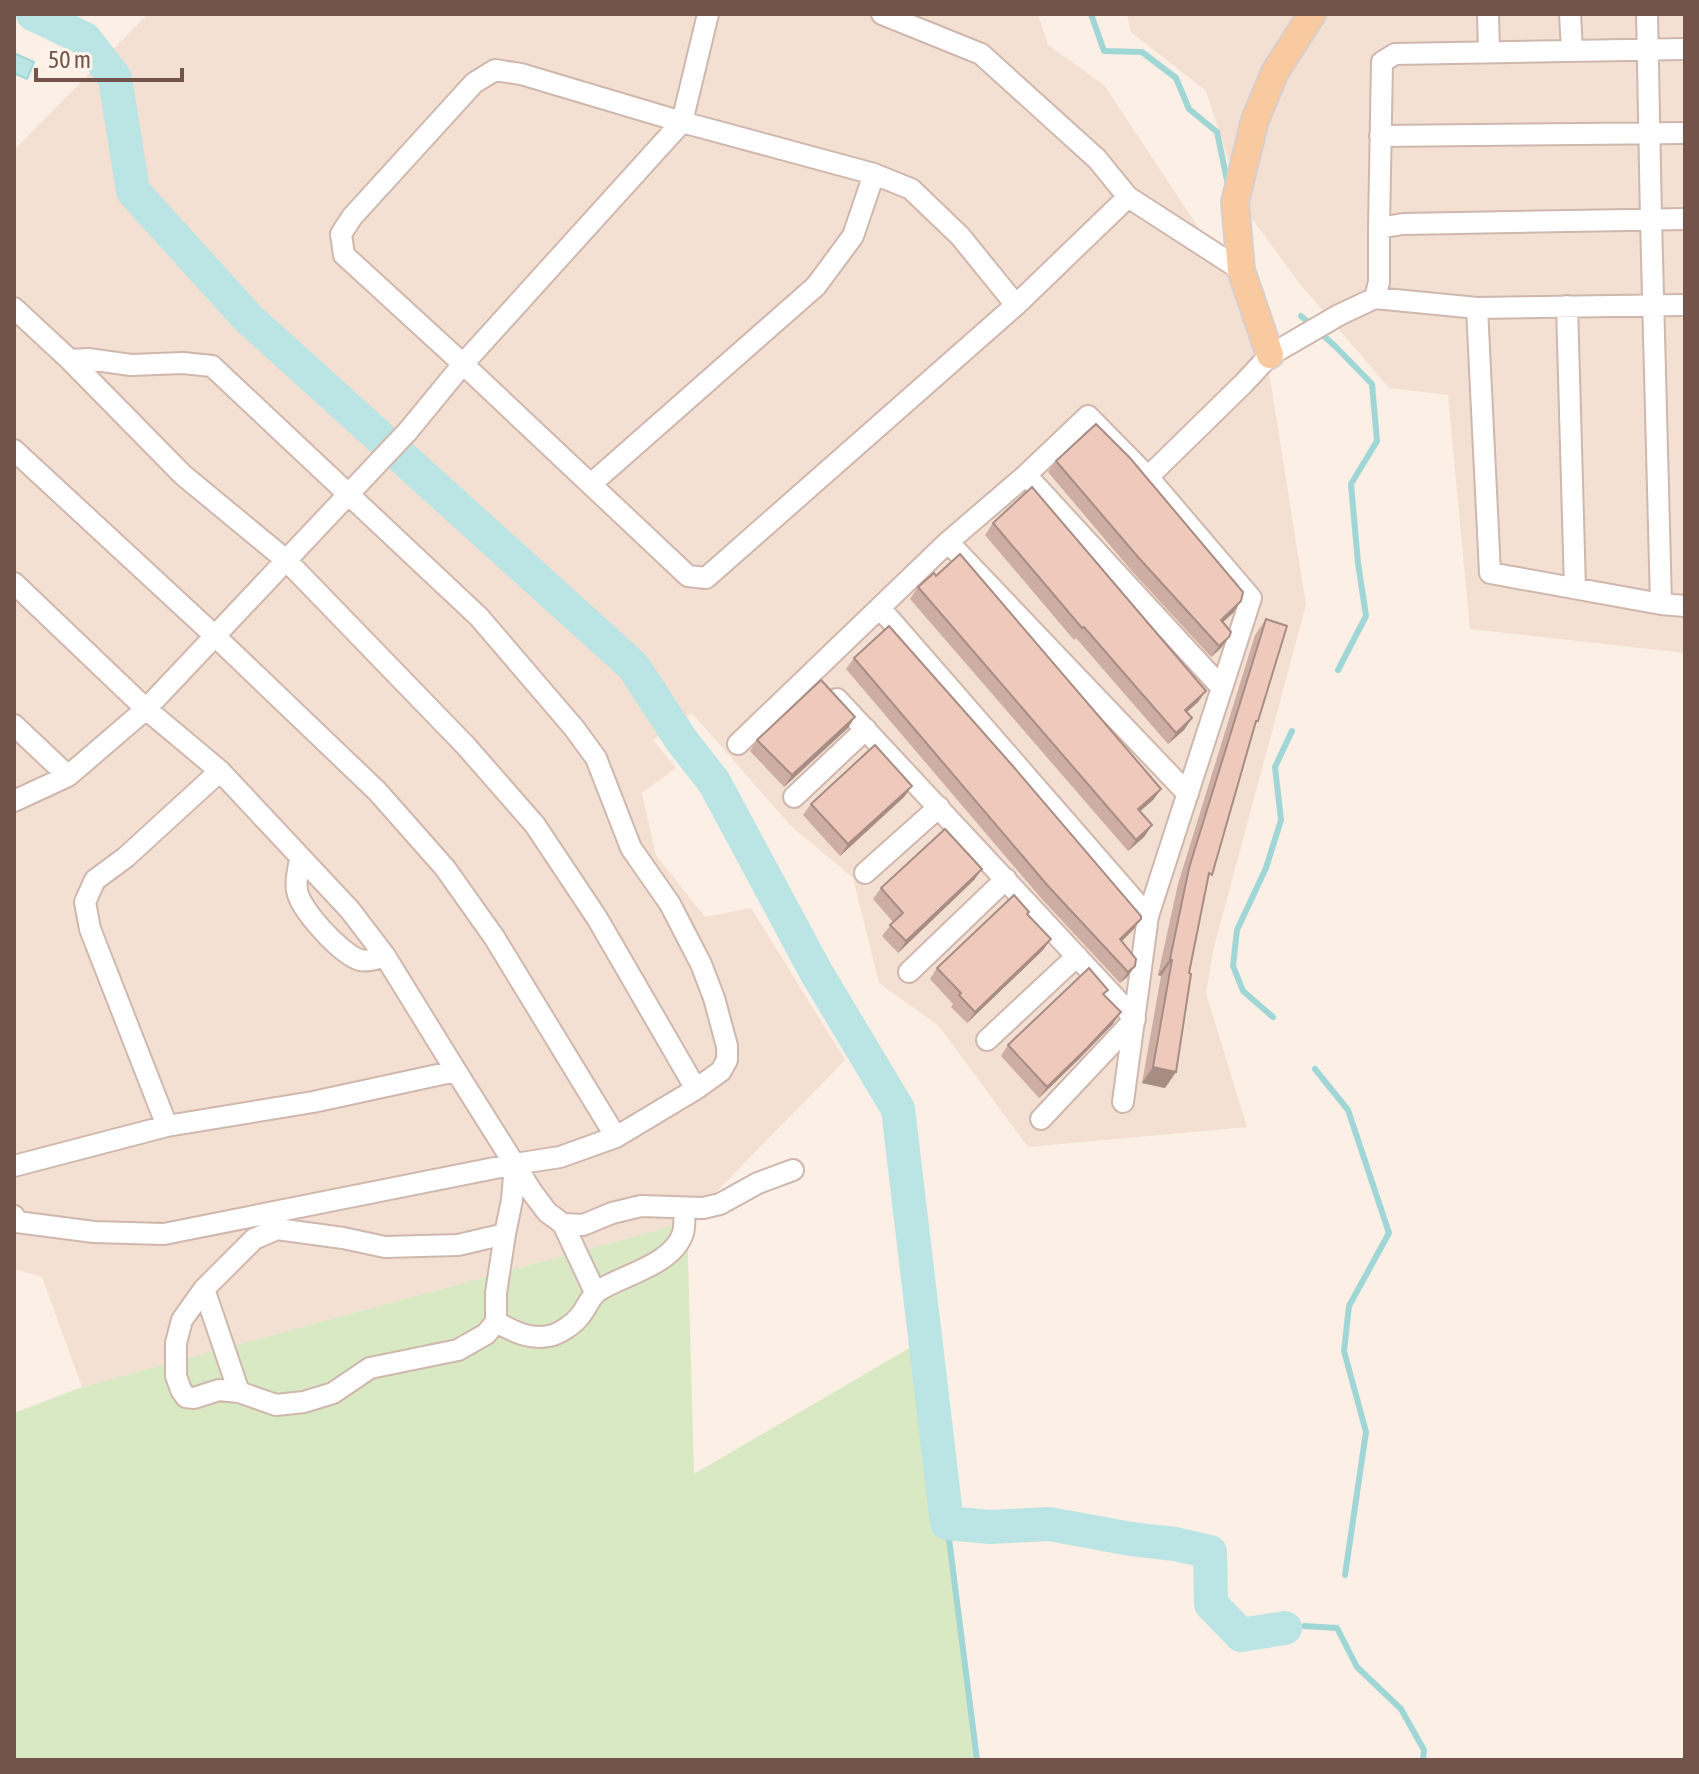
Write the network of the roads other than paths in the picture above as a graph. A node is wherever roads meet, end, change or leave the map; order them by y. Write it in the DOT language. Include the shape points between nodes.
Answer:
graph roads {
  1 [pos="708,14"];
  2 [pos="882,14"];
  3 [pos="1312,14"];
  4 [pos="1488,14"];
  5 [pos="1570,14"];
  6 [pos="1647,14"];
  7 [pos="1647,49"];
  8 [pos="1685,49"];
  9 [pos="1572,50"];
  10 [pos="1489,51"];
  11 [pos="682,122"];
  12 [pos="1685,133"];
  13 [pos="1649,134"];
  14 [pos="1380,136"];
  15 [pos="874,174"];
  16 [pos="1128,197"];
  17 [pos="1651,219"];
  18 [pos="1685,219"];
  19 [pos="1379,228"];
  20 [pos="1241,270"];
  21 [pos="1375,298"];
  22 [pos="1016,305"];
  23 [pos="1654,305"];
  24 [pos="1685,305"];
  25 [pos="1567,306"];
  26 [pos="14,308"];
  27 [pos="1477,308"];
  28 [pos="1270,355"];
  29 [pos="70,360"];
  30 [pos="463,364"];
  31 [pos="14,450"];
  32 [pos="1026,475"];
  33 [pos="1148,477"];
  34 [pos="591,484"];
  35 [pos="349,493"];
  36 [pos="948,542"];
  37 [pos="286,560"];
  38 [pos="14,583"];
  39 [pos="1575,588"];
  40 [pos="1661,604"];
  41 [pos="1685,606"];
  42 [pos="880,608"];
  43 [pos="215,636"];
  44 [pos="813,672"];
  45 [pos="1222,688"];
  46 [pos="146,709"];
  47 [pos="14,725"];
  48 [pos="866,729"];
  49 [pos="738,744"];
  50 [pos="220,771"];
  51 [pos="68,776"];
  52 [pos="1188,794"];
  53 [pos="794,797"];
  54 [pos="14,801"];
  55 [pos="939,807"];
  56 [pos="300,858"];
  57 [pos="865,873"];
  58 [pos="1006,879"];
  59 [pos="1148,916"];
  60 [pos="385,956"];
  61 [pos="1077,956"];
  62 [pos="909,972"];
  63 [pos="1135,1019"];
  64 [pos="987,1040"];
  65 [pos="456,1071"];
  66 [pos="696,1089"];
  67 [pos="1123,1102"];
  68 [pos="1041,1119"];
  69 [pos="167,1126"];
  70 [pos="616,1137"];
  71 [pos="515,1164"];
  72 [pos="14,1166"];
  73 [pos="793,1170"];
  74 [pos="685,1208"];
  75 [pos="14,1216"];
  76 [pos="563,1224"];
  77 [pos="505,1234"];
  78 [pos="204,1289"];
  79 [pos="595,1292"];
  80 [pos="496,1322"];
  81 [pos="239,1392"];
  1 -- 11 [label="street"];
  2 -- 16 [label="street" via="981,54 1097,159"];
  3 -- 20 [label="main road" via="1275,72 1255,120 1235,202"];
  4 -- 10 [label="street"];
  5 -- 9 [label="street"];
  6 -- 7 [label="street"];
  7 -- 8 [label="street"];
  7 -- 9 [label="street"];
  7 -- 13 [label="street"];
  9 -- 10 [label="street"];
  10 -- 14 [label="street" via="1395,54 1382,62"];
  11 -- 15 [label="street"];
  11 -- 30 [label="street"];
  11 -- 30 [label="street" via="495,70 474,83 413,150 341,234 344,255"];
  12 -- 13 [label="street"];
  13 -- 14 [label="street"];
  13 -- 17 [label="street"];
  14 -- 19 [label="street"];
  15 -- 22 [label="street" via="911,189 960,236"];
  15 -- 34 [label="street" via="853,236 816,286"];
  16 -- 20 [label="street"];
  16 -- 22 [label="street"];
  17 -- 18 [label="street"];
  17 -- 19 [label="street"];
  17 -- 23 [label="street"];
  19 -- 21 [label="street"];
  20 -- 28 [label="main road"];
  21 -- 27 [label="street"];
  21 -- 28 [label="street"];
  22 -- 34 [label="street" via="706,578 688,576"];
  23 -- 24 [label="street"];
  23 -- 25 [label="street"];
  23 -- 40 [label="street"];
  25 -- 27 [label="street"];
  25 -- 39 [label="street"];
  26 -- 29 [label="street"];
  27 -- 39 [label="street" via="1490,573"];
  28 -- 33 [label="street"];
  29 -- 35 [label="street" via="212,366"];
  29 -- 37 [label="street" via="183,475"];
  30 -- 34 [label="street"];
  30 -- 35 [label="street"];
  31 -- 43 [label="street"];
  32 -- 33 [label="street" via="1088,416"];
  32 -- 36 [label="street"];
  32 -- 45 [label="street"];
  33 -- 45 [label="street" via="1251,598"];
  35 -- 37 [label="street"];
  35 -- 66 [label="street" via="479,617 596,758 631,848 670,904 718,1010 727,1060"];
  36 -- 42 [label="street"];
  36 -- 52 [label="street"];
  37 -- 43 [label="street"];
  37 -- 66 [label="street" via="535,825 597,918"];
  38 -- 46 [label="street"];
  39 -- 40 [label="street"];
  40 -- 41 [label="street"];
  42 -- 44 [label="street"];
  42 -- 59 [label="street"];
  43 -- 46 [label="street"];
  43 -- 70 [label="street" via="377,791 445,868 494,937"];
  44 -- 48 [label="street"];
  44 -- 49 [label="street"];
  45 -- 52 [label="street"];
  46 -- 50 [label="street"];
  46 -- 51 [label="street"];
  47 -- 51 [label="street"];
  48 -- 53 [label="street"];
  48 -- 55 [label="street"];
  50 -- 56 [label="street"];
  50 -- 69 [label="street" via="95,880 85,902 90,929"];
  51 -- 54 [label="street"];
  52 -- 59 [label="street"];
  55 -- 57 [label="street"];
  55 -- 58 [label="street"];
  56 -- 60 [label="street"];
  56 -- 60 [label="street" via="296,889 324,930 358,960"];
  58 -- 61 [label="street"];
  58 -- 62 [label="street"];
  59 -- 63 [label="street"];
  60 -- 65 [label="street"];
  61 -- 63 [label="street"];
  61 -- 64 [label="street"];
  63 -- 67 [label="street"];
  63 -- 68 [label="street"];
  65 -- 69 [label="street"];
  65 -- 71 [label="street"];
  66 -- 70 [label="street"];
  69 -- 72 [label="street"];
  70 -- 71 [label="street" via="560,1157"];
  71 -- 75 [label="street" via="164,1234 94,1232 17,1222"];
  71 -- 76 [label="street" via="547,1212"];
  71 -- 77 [label="street"];
  73 -- 74 [label="street" via="720,1204"];
  74 -- 76 [label="street" via="641,1206 583,1225"];
  74 -- 79 [label="street" via="683,1232 663,1258"];
  76 -- 79 [label="street"];
  77 -- 78 [label="street" via="458,1245 385,1247 277,1229 254,1239"];
  77 -- 80 [label="street"];
  78 -- 81 [label="street"];
  78 -- 81 [label="street" via="182,1320 176,1376 186,1397"];
  79 -- 80 [label="street" via="579,1318 551,1336 521,1335"];
  80 -- 81 [label="street" via="458,1350 370,1368 333,1393 304,1402 276,1405"];
}
